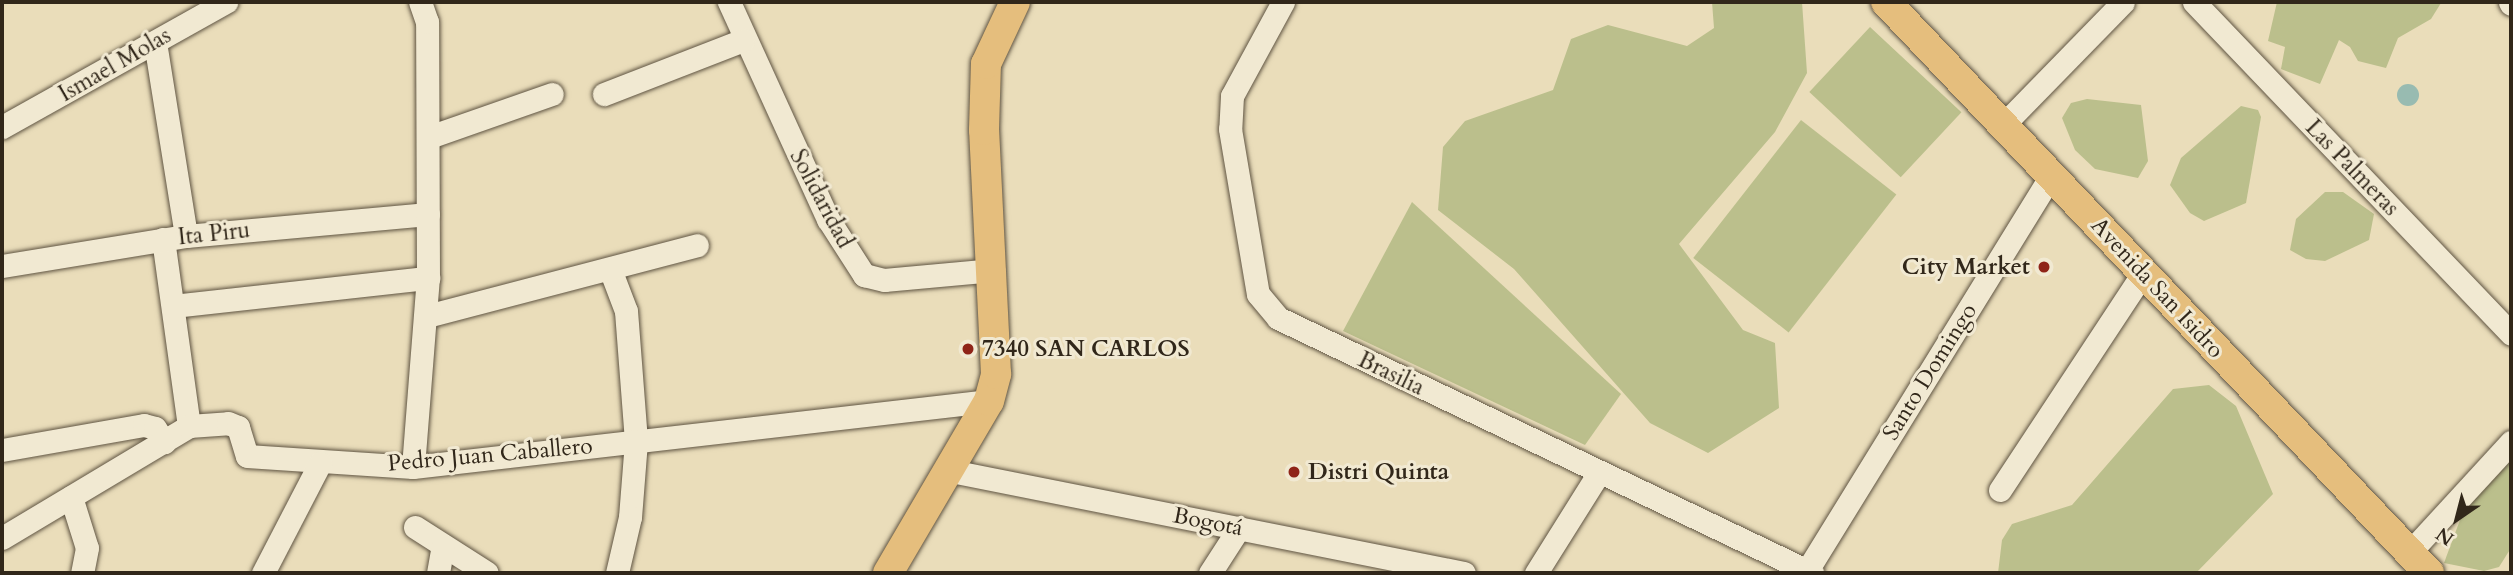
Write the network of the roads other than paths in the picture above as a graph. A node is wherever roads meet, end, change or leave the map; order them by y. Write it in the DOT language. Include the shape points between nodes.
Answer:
graph roads {
  1 [pos="226,2"];
  2 [pos="420,2"];
  3 [pos="729,2"];
  4 [pos="1015,2"];
  5 [pos="1283,2"];
  6 [pos="1886,2"];
  7 [pos="2123,2"];
  8 [pos="2193,2"];
  9 [pos="743,40"];
  10 [pos="155,41"];
  11 [pos="552,94"];
  12 [pos="604,94"];
  13 [pos="2004,124"];
  14 [pos="2,127"];
  15 [pos="429,137"];
  16 [pos="2052,174"];
  17 [pos="428,214"];
  18 [pos="186,236"];
  19 [pos="163,239"];
  20 [pos="697,245"];
  21 [pos="2,267"];
  22 [pos="610,269"];
  23 [pos="994,270"];
  24 [pos="2142,275"];
  25 [pos="428,278"];
  26 [pos="173,306"];
  27 [pos="427,316"];
  28 [pos="2511,334"];
  29 [pos="989,401"];
  30 [pos="188,426"];
  31 [pos="636,441"];
  32 [pos="164,442"];
  33 [pos="2511,442"];
  34 [pos="2,450"];
  35 [pos="320,463"];
  36 [pos="413,467"];
  37 [pos="951,471"];
  38 [pos="1598,474"];
  39 [pos="2000,490"];
  40 [pos="71,497"];
  41 [pos="415,527"];
  42 [pos="1239,528"];
  43 [pos="2,538"];
  44 [pos="443,545"];
  45 [pos="2419,563"];
  46 [pos="1810,571"];
  47 [pos="82,573"];
  48 [pos="263,573"];
  49 [pos="438,573"];
  50 [pos="487,573"];
  51 [pos="617,573"];
  52 [pos="888,573"];
  53 [pos="1210,573"];
  54 [pos="1464,573"];
  55 [pos="1536,573"];
  1 -- 10 [label="street, Ismael Molas"];
  2 -- 15 [label="street" via="427,22"];
  3 -- 9 [label="street, Solidaridad"];
  4 -- 23 [label="main road" via="986,64 984,130"];
  5 -- 38 [label="street, Brasilia" via="1231,96 1230,129 1258,294 1278,318"];
  6 -- 13 [label="main road, Avenida San Isidro"];
  7 -- 13 [label="street"];
  8 -- 28 [label="street, Las Palmeras"];
  9 -- 12 [label="street"];
  9 -- 23 [label="street, Solidaridad" via="828,219 864,275 884,280"];
  10 -- 14 [label="street, Ismael Molas"];
  10 -- 18 [label="street"];
  11 -- 15 [label="street"];
  13 -- 16 [label="main road, Avenida San Isidro"];
  15 -- 17 [label="street"];
  16 -- 24 [label="main road, Avenida San Isidro"];
  16 -- 46 [label="street, Santo Domingo"];
  17 -- 18 [label="street, Ita Piru"];
  17 -- 25 [label="street"];
  18 -- 19 [label="street, Ita Piru"];
  19 -- 21 [label="street, Ita Piru"];
  19 -- 26 [label="street"];
  20 -- 22 [label="street"];
  22 -- 27 [label="street"];
  22 -- 31 [label="street" via="626,311"];
  23 -- 29 [label="main road" via="998,350"];
  24 -- 39 [label="street"];
  24 -- 45 [label="main road, Avenida San Isidro"];
  25 -- 26 [label="street"];
  25 -- 27 [label="street"];
  26 -- 30 [label="street"];
  27 -- 36 [label="street"];
  29 -- 31 [label="street, Pedro Juan Caballero"];
  29 -- 37 [label="main road"];
  30 -- 32 [label="street, Pedro Juan Caballero"];
  30 -- 35 [label="street, Pedro Juan Caballero" via="228,423 238,427 247,456"];
  31 -- 36 [label="street, Pedro Juan Caballero"];
  31 -- 51 [label="street" via="630,517"];
  32 -- 34 [label="street" via="155,428 144,425"];
  32 -- 40 [label="street, Pedro Juan Caballero"];
  33 -- 45 [label="street"];
  35 -- 36 [label="street, Pedro Juan Caballero"];
  35 -- 48 [label="street"];
  37 -- 42 [label="street, Bogotá"];
  37 -- 52 [label="main road"];
  38 -- 46 [label="street, Brasilia"];
  38 -- 55 [label="street"];
  40 -- 43 [label="street, Pedro Juan Caballero"];
  40 -- 47 [label="street" via="87,548"];
  41 -- 44 [label="street"];
  42 -- 53 [label="street"];
  42 -- 54 [label="street, Bogotá"];
  44 -- 49 [label="street"];
  44 -- 50 [label="street"];
}
